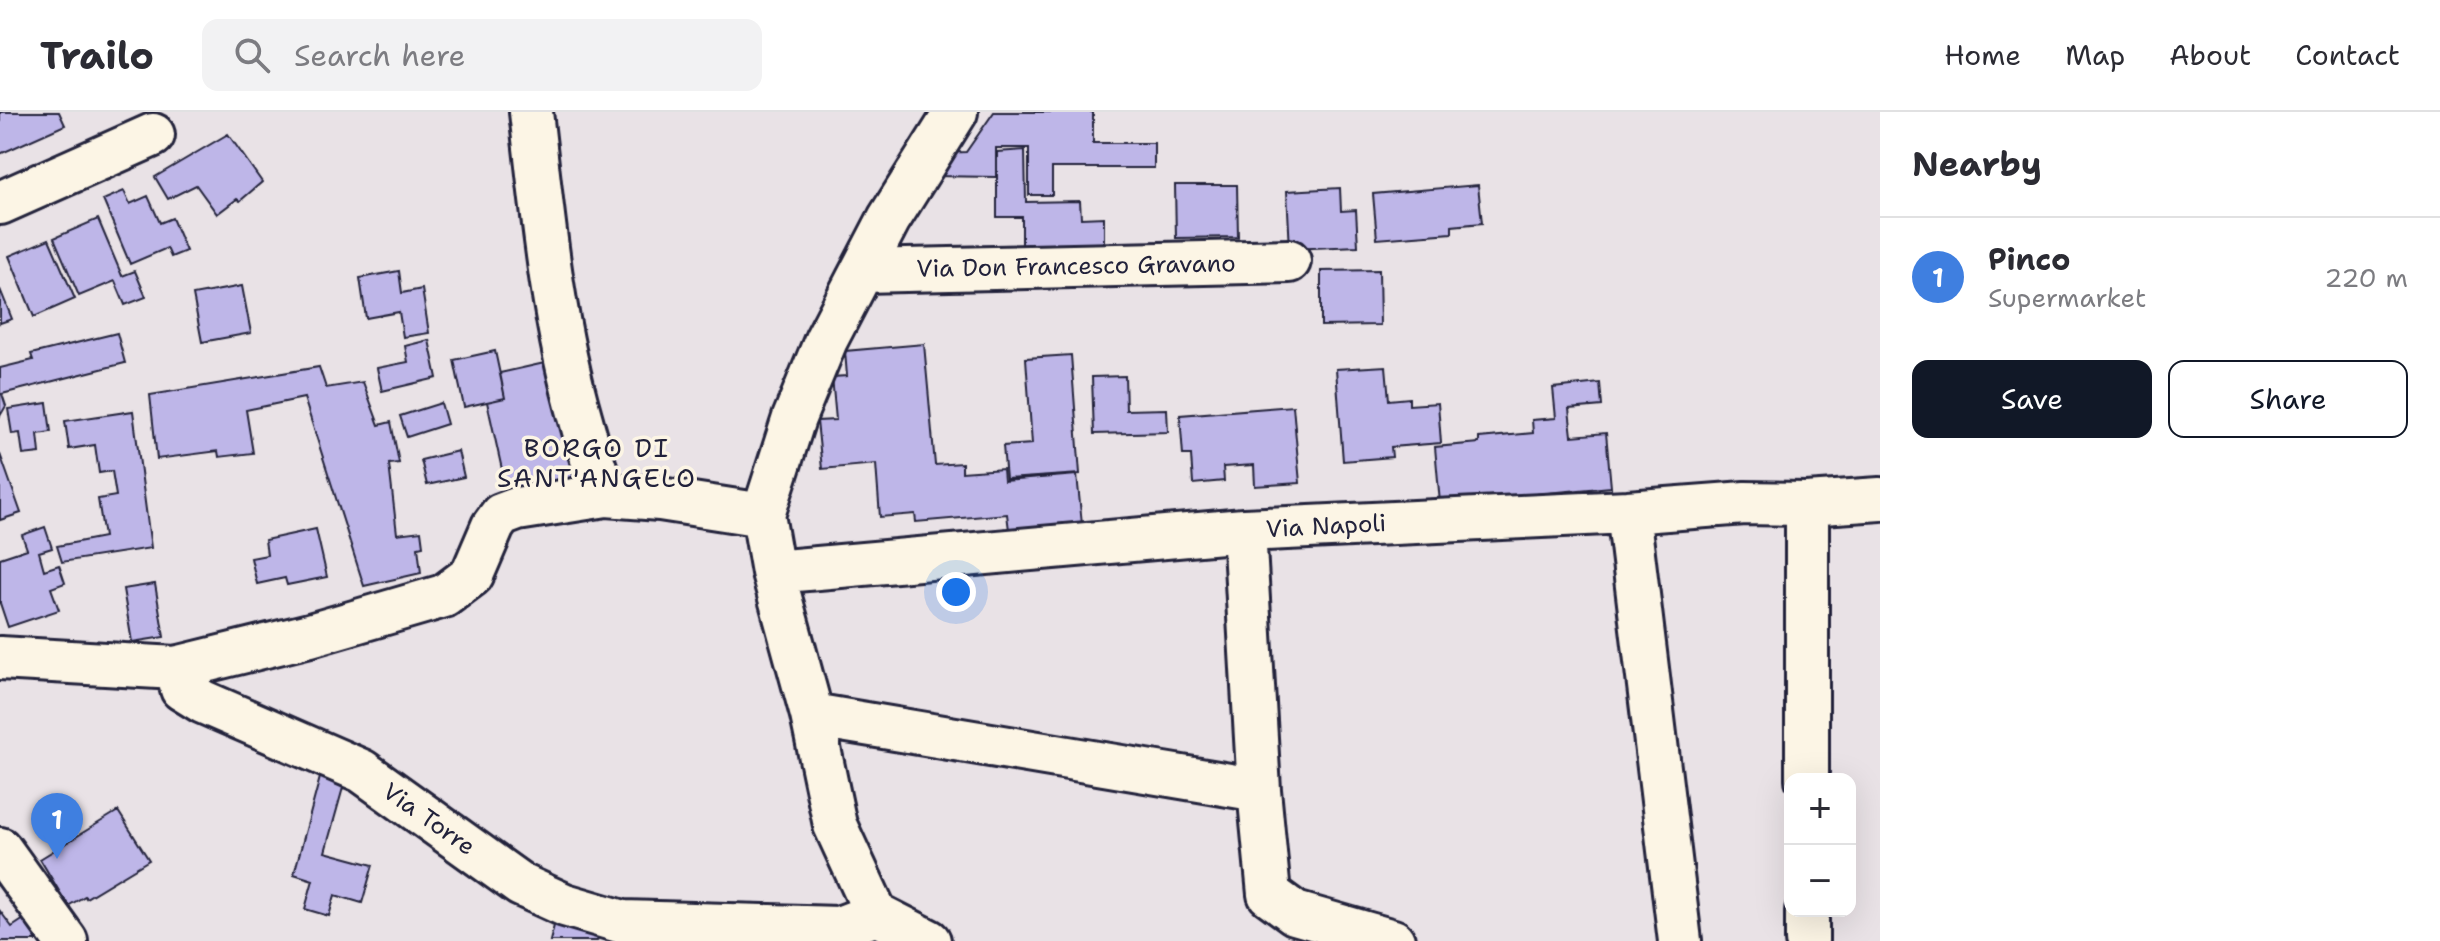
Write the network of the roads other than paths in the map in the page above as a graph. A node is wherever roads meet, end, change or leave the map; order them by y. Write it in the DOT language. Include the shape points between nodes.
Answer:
graph roads {
  1 [pos="531,112"];
  2 [pos="956,112"];
  3 [pos="153,135"];
  4 [pos="0,203"];
  5 [pos="1289,261"];
  6 [pos="862,271"];
  7 [pos="606,495"];
  8 [pos="1880,499"];
  9 [pos="1807,504"];
  10 [pos="1628,512"];
  11 [pos="763,515"];
  12 [pos="1244,530"];
  13 [pos="773,572"];
  14 [pos="0,658"];
  15 [pos="176,668"];
  16 [pos="812,715"];
  17 [pos="1807,773"];
  18 [pos="1259,790"];
  19 [pos="0,849"];
  20 [pos="1807,917"];
  21 [pos="875,928"];
  22 [pos="66,941"];
  23 [pos="929,941"];
  24 [pos="1393,941"];
  25 [pos="1680,941"];
  26 [pos="1807,941"];
  1 -- 7 [label="street" via="553,305 596,475"];
  2 -- 6 [label="street"];
  3 -- 4 [label="street"];
  5 -- 6 [label="street, Via Don Francesco Gravano"];
  6 -- 11 [label="street" via="794,418"];
  7 -- 11 [label="street"];
  7 -- 15 [label="street" via="501,515 472,575 444,596"];
  8 -- 9 [label="street, Via Napoli"];
  9 -- 10 [label="street, Via Napoli"];
  9 -- 17 [label="street"];
  10 -- 12 [label="street, Via Napoli"];
  10 -- 25 [label="street"];
  11 -- 13 [label="street"];
  12 -- 13 [label="street, Via Napoli"];
  12 -- 18 [label="street"];
  13 -- 16 [label="street"];
  14 -- 15 [label="street"];
  15 -- 21 [label="street, Via Torre" via="182,689 203,702 362,771 521,885 565,905 623,922"];
  16 -- 18 [label="street"];
  16 -- 21 [label="street" via="835,825"];
  18 -- 24 [label="street" via="1269,894 1295,913"];
  19 -- 22 [label="street"];
  20 -- 26 [label="street"];
  21 -- 23 [label="street"];
}
